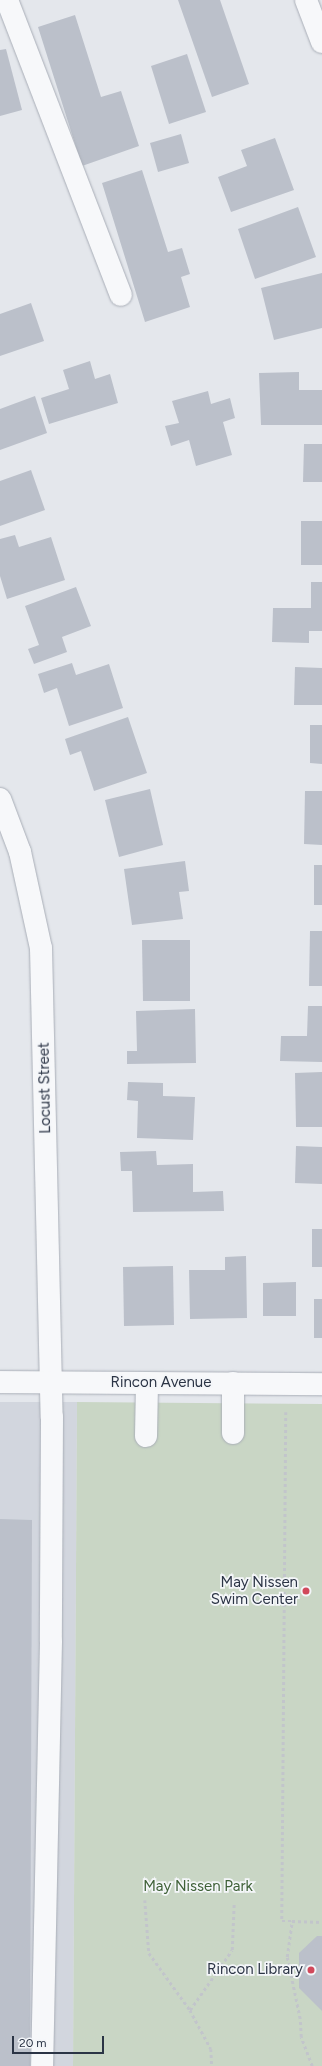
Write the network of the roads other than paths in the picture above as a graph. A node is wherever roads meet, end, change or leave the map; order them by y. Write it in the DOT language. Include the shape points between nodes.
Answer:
graph roads {
  1 [pos="7,0"];
  2 [pos="306,0"];
  3 [pos="322,42"];
  4 [pos="121,295"];
  5 [pos="0,799"];
  6 [pos="0,1382"];
  7 [pos="52,1383"];
  8 [pos="147,1383"];
  9 [pos="233,1383"];
  10 [pos="322,1384"];
  11 [pos="233,1432"];
  12 [pos="146,1436"];
  13 [pos="42,2066"];
  1 -- 4 [label="street"];
  2 -- 3 [label="street"];
  5 -- 7 [label="street, Locust Street" via="20,852 41,948"];
  6 -- 7 [label="street, Rincon Avenue"];
  7 -- 8 [label="street, Rincon Avenue"];
  7 -- 13 [label="street, Locust Street" via="51,1641"];
  8 -- 9 [label="street, Rincon Avenue"];
  8 -- 12 [label="street"];
  9 -- 10 [label="street, Rincon Avenue"];
  9 -- 11 [label="street"];
}
